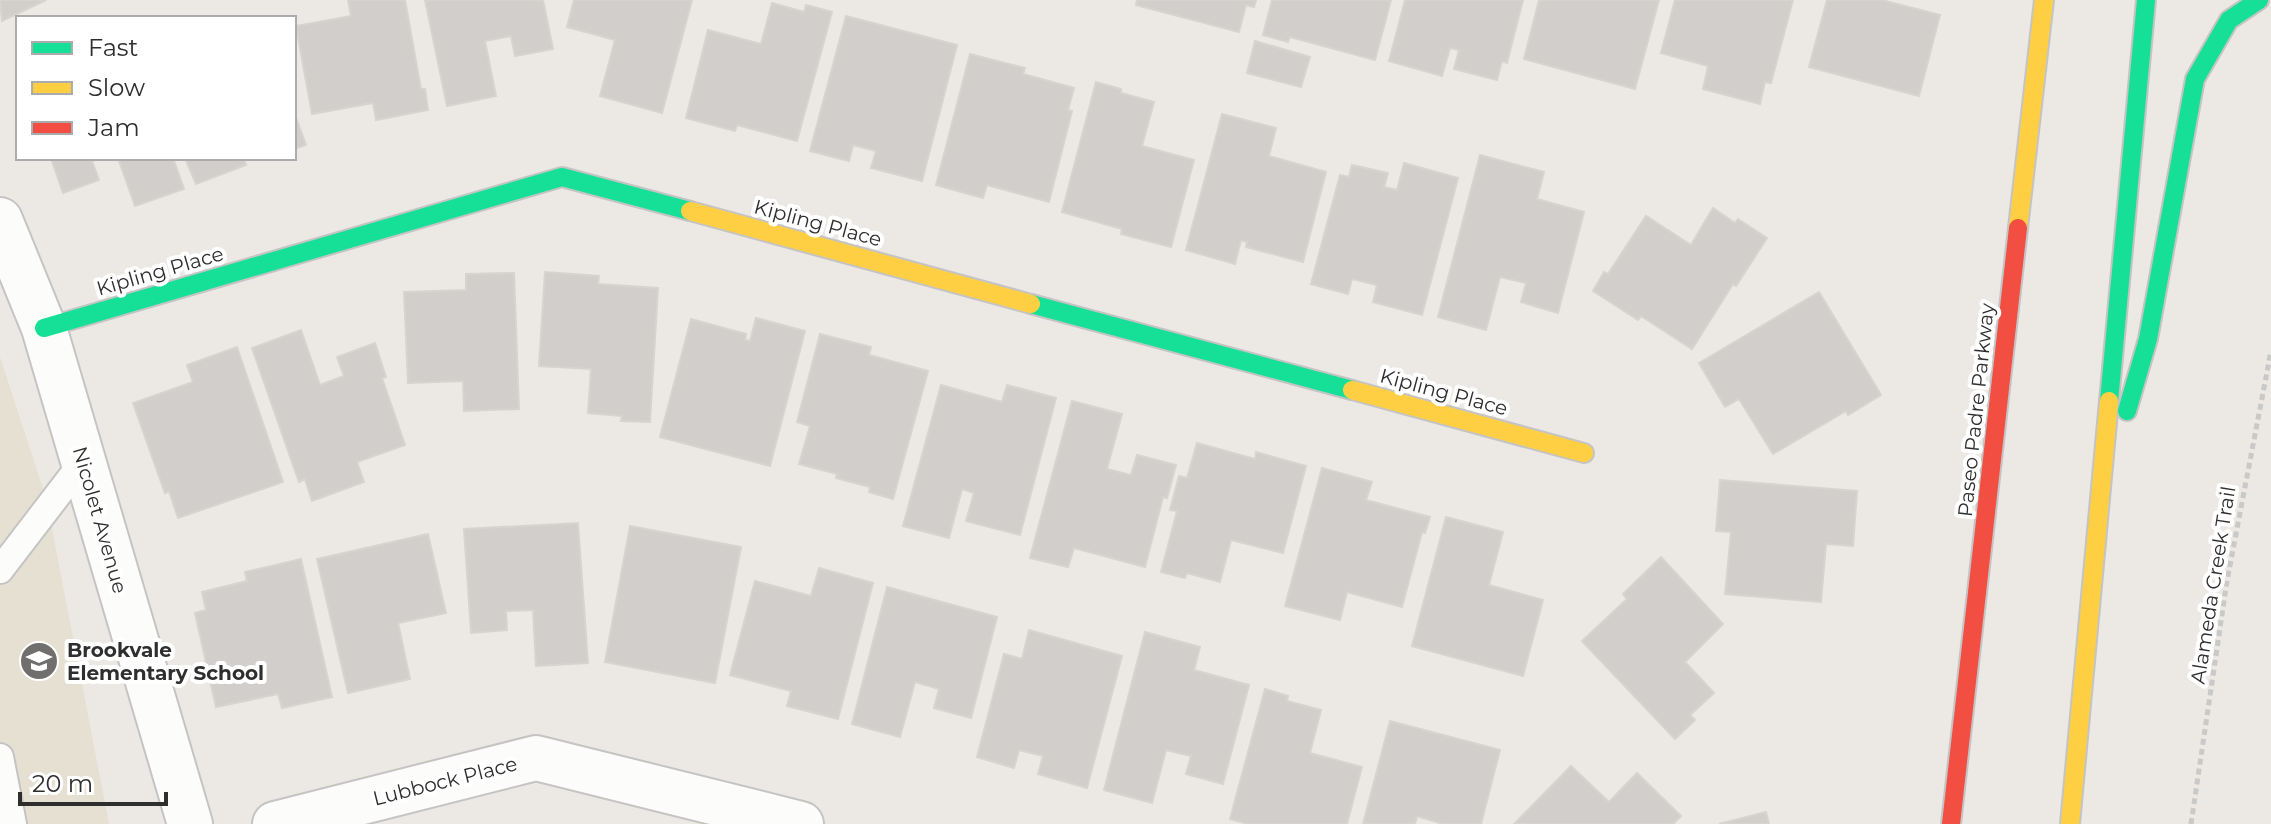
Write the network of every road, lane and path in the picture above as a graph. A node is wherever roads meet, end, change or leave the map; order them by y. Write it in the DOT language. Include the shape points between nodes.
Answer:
graph roads {
  1 [pos="2044,0"];
  2 [pos="2146,0"];
  3 [pos="2259,0"];
  4 [pos="0,220"];
  5 [pos="44,328"];
  6 [pos="2271,351"];
  7 [pos="1584,453"];
  8 [pos="83,462"];
  9 [pos="2100,505"];
  10 [pos="0,570"];
  11 [pos="0,757"];
  12 [pos="13,824"];
  13 [pos="190,824"];
  14 [pos="275,824"];
  15 [pos="801,824"];
  16 [pos="1951,824"];
  17 [pos="2070,824"];
  18 [pos="2191,824"];
  1 -- 16 [label="main road, Paseo Padre Parkway"];
  2 -- 9 [label="main road"];
  3 -- 9 [label="main road" via="2229,20 2195,79 2148,339"];
  4 -- 5 [label="street, Nicolet Avenue"];
  5 -- 7 [label="main road, Kipling Place" via="562,177"];
  5 -- 8 [label="street, Nicolet Avenue"];
  6 -- 18 [label="path, Alameda Creek Trail" via="2227,581"];
  8 -- 10 [label="lane"];
  8 -- 13 [label="street, Nicolet Avenue"];
  9 -- 17 [label="main road"];
  11 -- 12 [label="lane"];
  14 -- 15 [label="street, Lubbock Place" via="536,758"];
}
